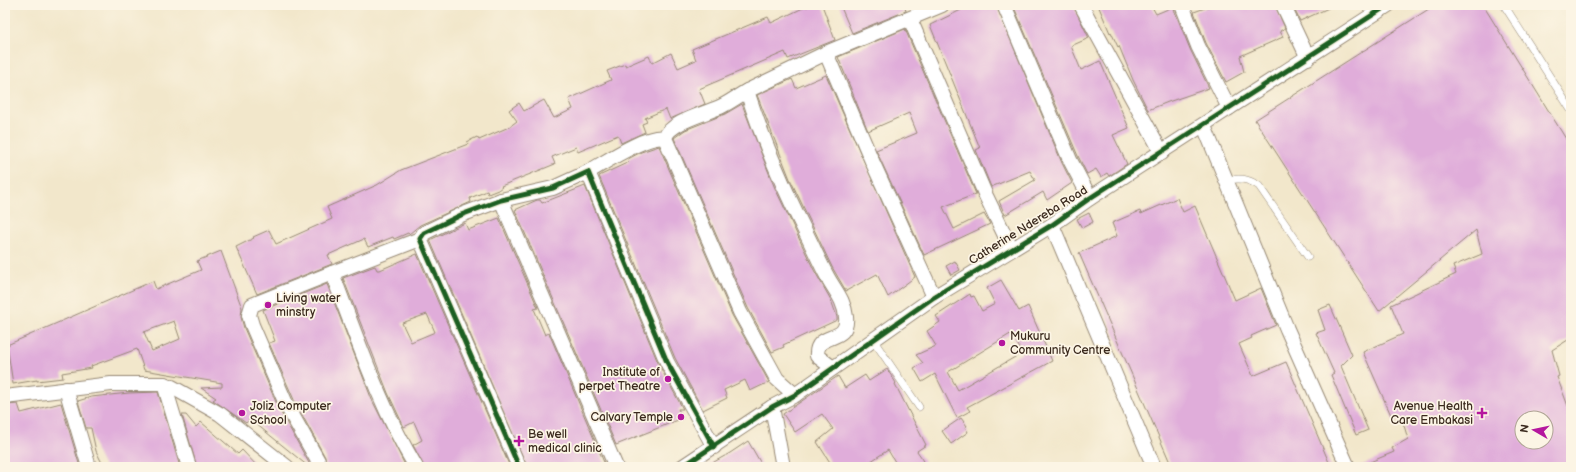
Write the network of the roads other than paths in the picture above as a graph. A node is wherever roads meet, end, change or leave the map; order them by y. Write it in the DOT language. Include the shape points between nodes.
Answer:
graph roads {
  1 [pos="942,5"];
  2 [pos="1004,5"];
  3 [pos="1081,5"];
  4 [pos="1182,5"];
  5 [pos="1283,5"];
  6 [pos="1388,5"];
  7 [pos="1504,5"];
  8 [pos="910,19"];
  9 [pos="826,53"];
  10 [pos="1308,58"];
  11 [pos="746,91"];
  12 [pos="1229,108"];
  13 [pos="1571,110"];
  14 [pos="1204,126"];
  15 [pos="665,138"];
  16 [pos="1162,152"];
  17 [pos="588,172"];
  18 [pos="1226,180"];
  19 [pos="1090,198"];
  20 [pos="500,200"];
  21 [pos="1052,225"];
  22 [pos="420,239"];
  23 [pos="1011,248"];
  24 [pos="1308,257"];
  25 [pos="332,273"];
  26 [pos="934,297"];
  27 [pos="874,341"];
  28 [pos="833,368"];
  29 [pos="164,384"];
  30 [pos="66,389"];
  31 [pos="795,395"];
  32 [pos="5,397"];
  33 [pos="772,407"];
  34 [pos="919,407"];
  35 [pos="714,447"];
  36 [pos="89,467"];
  37 [pos="189,467"];
  38 [pos="287,467"];
  39 [pos="317,467"];
  40 [pos="416,467"];
  41 [pos="518,467"];
  42 [pos="616,467"];
  43 [pos="682,467"];
  44 [pos="783,467"];
  45 [pos="1154,467"];
  46 [pos="1348,467"];
  1 -- 8 [label="street"];
  2 -- 19 [label="street" via="1070,160"];
  3 -- 16 [label="street"];
  4 -- 12 [label="street" via="1198,46"];
  5 -- 10 [label="street"];
  6 -- 10 [label="street, Catherine Ndereba Road"];
  7 -- 13 [label="lane"];
  8 -- 9 [label="street"];
  8 -- 23 [label="street"];
  9 -- 11 [label="street"];
  9 -- 26 [label="street"];
  10 -- 12 [label="street, Catherine Ndereba Road"];
  11 -- 15 [label="street" via="722,106 669,130"];
  11 -- 28 [label="street" via="766,146 794,208 828,278 840,293 846,316 846,329 824,340 816,351 817,356"];
  12 -- 14 [label="street, Catherine Ndereba Road"];
  14 -- 16 [label="street, Catherine Ndereba Road"];
  14 -- 18 [label="street"];
  15 -- 17 [label="street" via="648,140"];
  15 -- 31 [label="street" via="740,312 777,379"];
  16 -- 19 [label="street, Catherine Ndereba Road"];
  17 -- 20 [label="street" via="553,188"];
  17 -- 35 [label="street" via="667,362"];
  18 -- 24 [label="lane" via="1248,179 1259,186"];
  18 -- 46 [label="street"];
  19 -- 21 [label="street, Catherine Ndereba Road"];
  20 -- 22 [label="street" via="433,227"];
  20 -- 42 [label="street"];
  21 -- 23 [label="street, Catherine Ndereba Road"];
  21 -- 45 [label="street"];
  22 -- 25 [label="street"];
  22 -- 41 [label="street"];
  23 -- 26 [label="street, Catherine Ndereba Road"];
  25 -- 39 [label="street" via="252,305 249,310 252,325 287,406 318,461"];
  25 -- 40 [label="street" via="391,418"];
  26 -- 27 [label="street, Catherine Ndereba Road"];
  27 -- 28 [label="street, Catherine Ndereba Road"];
  27 -- 34 [label="lane"];
  28 -- 31 [label="street, Catherine Ndereba Road"];
  29 -- 30 [label="street" via="111,384"];
  29 -- 37 [label="street"];
  29 -- 38 [label="street" via="220,414"];
  30 -- 32 [label="street"];
  30 -- 36 [label="street"];
  31 -- 33 [label="street, Catherine Ndereba Road"];
  33 -- 35 [label="street, Catherine Ndereba Road"];
  33 -- 44 [label="street"];
  35 -- 43 [label="street, Catherine Ndereba Road"];
}
